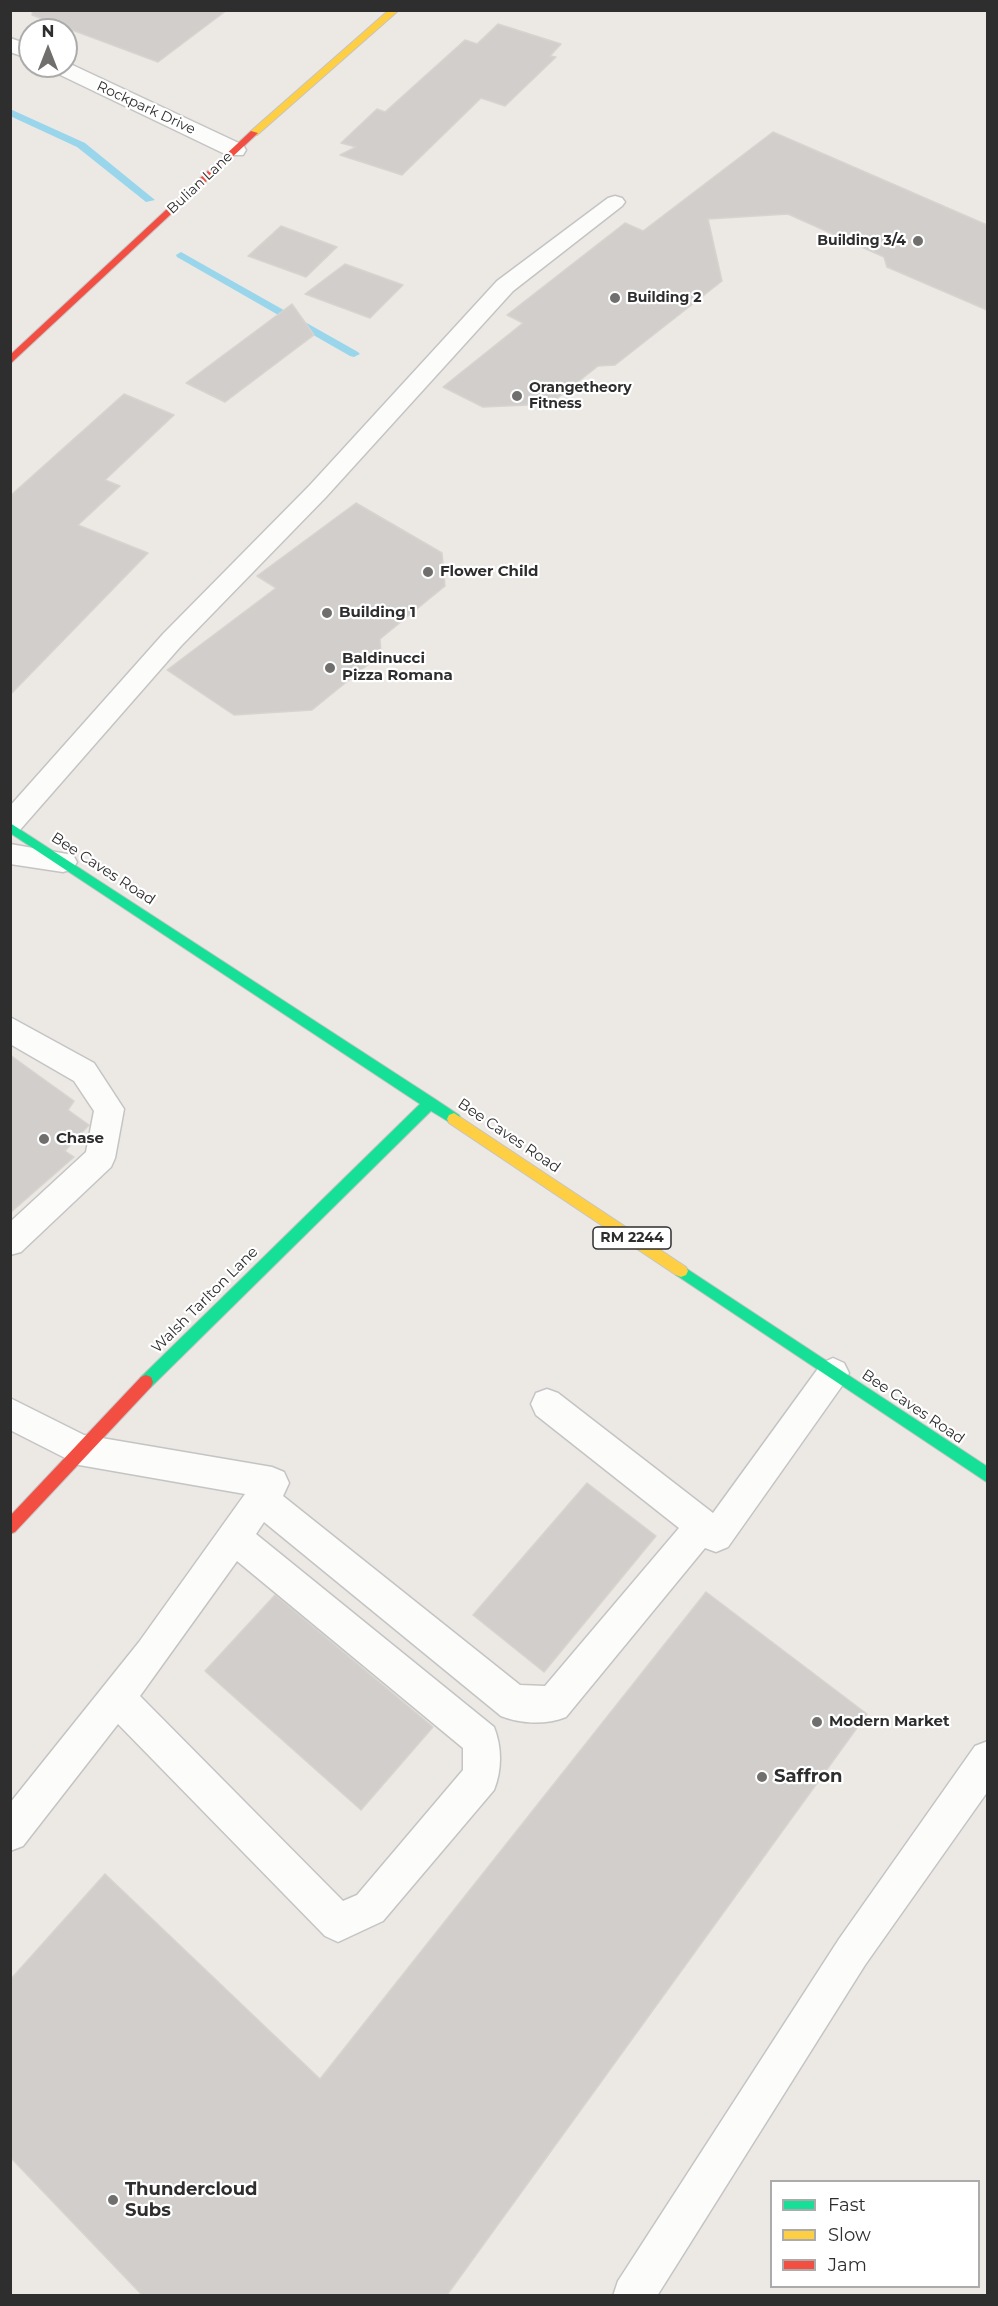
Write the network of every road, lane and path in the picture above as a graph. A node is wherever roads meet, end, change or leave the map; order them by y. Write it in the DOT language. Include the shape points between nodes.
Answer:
graph roads {
  1 [pos="395,10"];
  2 [pos="78,76"];
  3 [pos="235,150"];
  4 [pos="615,202"];
  5 [pos="10,361"];
  6 [pos="10,826"];
  7 [pos="10,854"];
  8 [pos="63,862"];
  9 [pos="10,1029"];
  10 [pos="430,1103"];
  11 [pos="10,1242"];
  12 [pos="833,1373"];
  13 [pos="547,1404"];
  14 [pos="10,1413"];
  15 [pos="79,1450"];
  16 [pos="987,1476"];
  17 [pos="261,1499"];
  18 [pos="10,1527"];
  19 [pos="710,1530"];
  20 [pos="233,1537"];
  21 [pos="117,1698"];
  22 [pos="987,1759"];
  23 [pos="10,1833"];
  24 [pos="633,2295"];
  1 -- 3 [label="street, Bulian Lane"];
  2 -- 3 [label="street, Rockpark Drive"];
  3 -- 5 [label="street, Bulian Lane"];
  4 -- 6 [label="lane" via="505,286 318,491 172,639"];
  6 -- 8 [label="street, Bee Caves Road / RM 2244"];
  7 -- 8 [label="lane"];
  8 -- 10 [label="street, Bee Caves Road / RM 2244"];
  9 -- 11 [label="lane" via="84,1072 109,1109 100,1158"];
  10 -- 12 [label="street, Bee Caves Road / RM 2244"];
  10 -- 15 [label="street, Walsh Tarlton Lane"];
  12 -- 16 [label="street, Bee Caves Road / RM 2244"];
  12 -- 19 [label="lane"];
  13 -- 19 [label="lane"];
  14 -- 15 [label="lane"];
  15 -- 17 [label="lane" via="272,1483"];
  15 -- 18 [label="street, Walsh Tarlton Lane"];
  17 -- 19 [label="lane" via="514,1703 553,1704"];
  17 -- 20 [label="lane"];
  20 -- 21 [label="lane"];
  20 -- 21 [label="lane" via="482,1740 481,1777 370,1908 338,1923"];
  21 -- 23 [label="lane"];
  22 -- 24 [label="lane" via="852,1952"];
}
